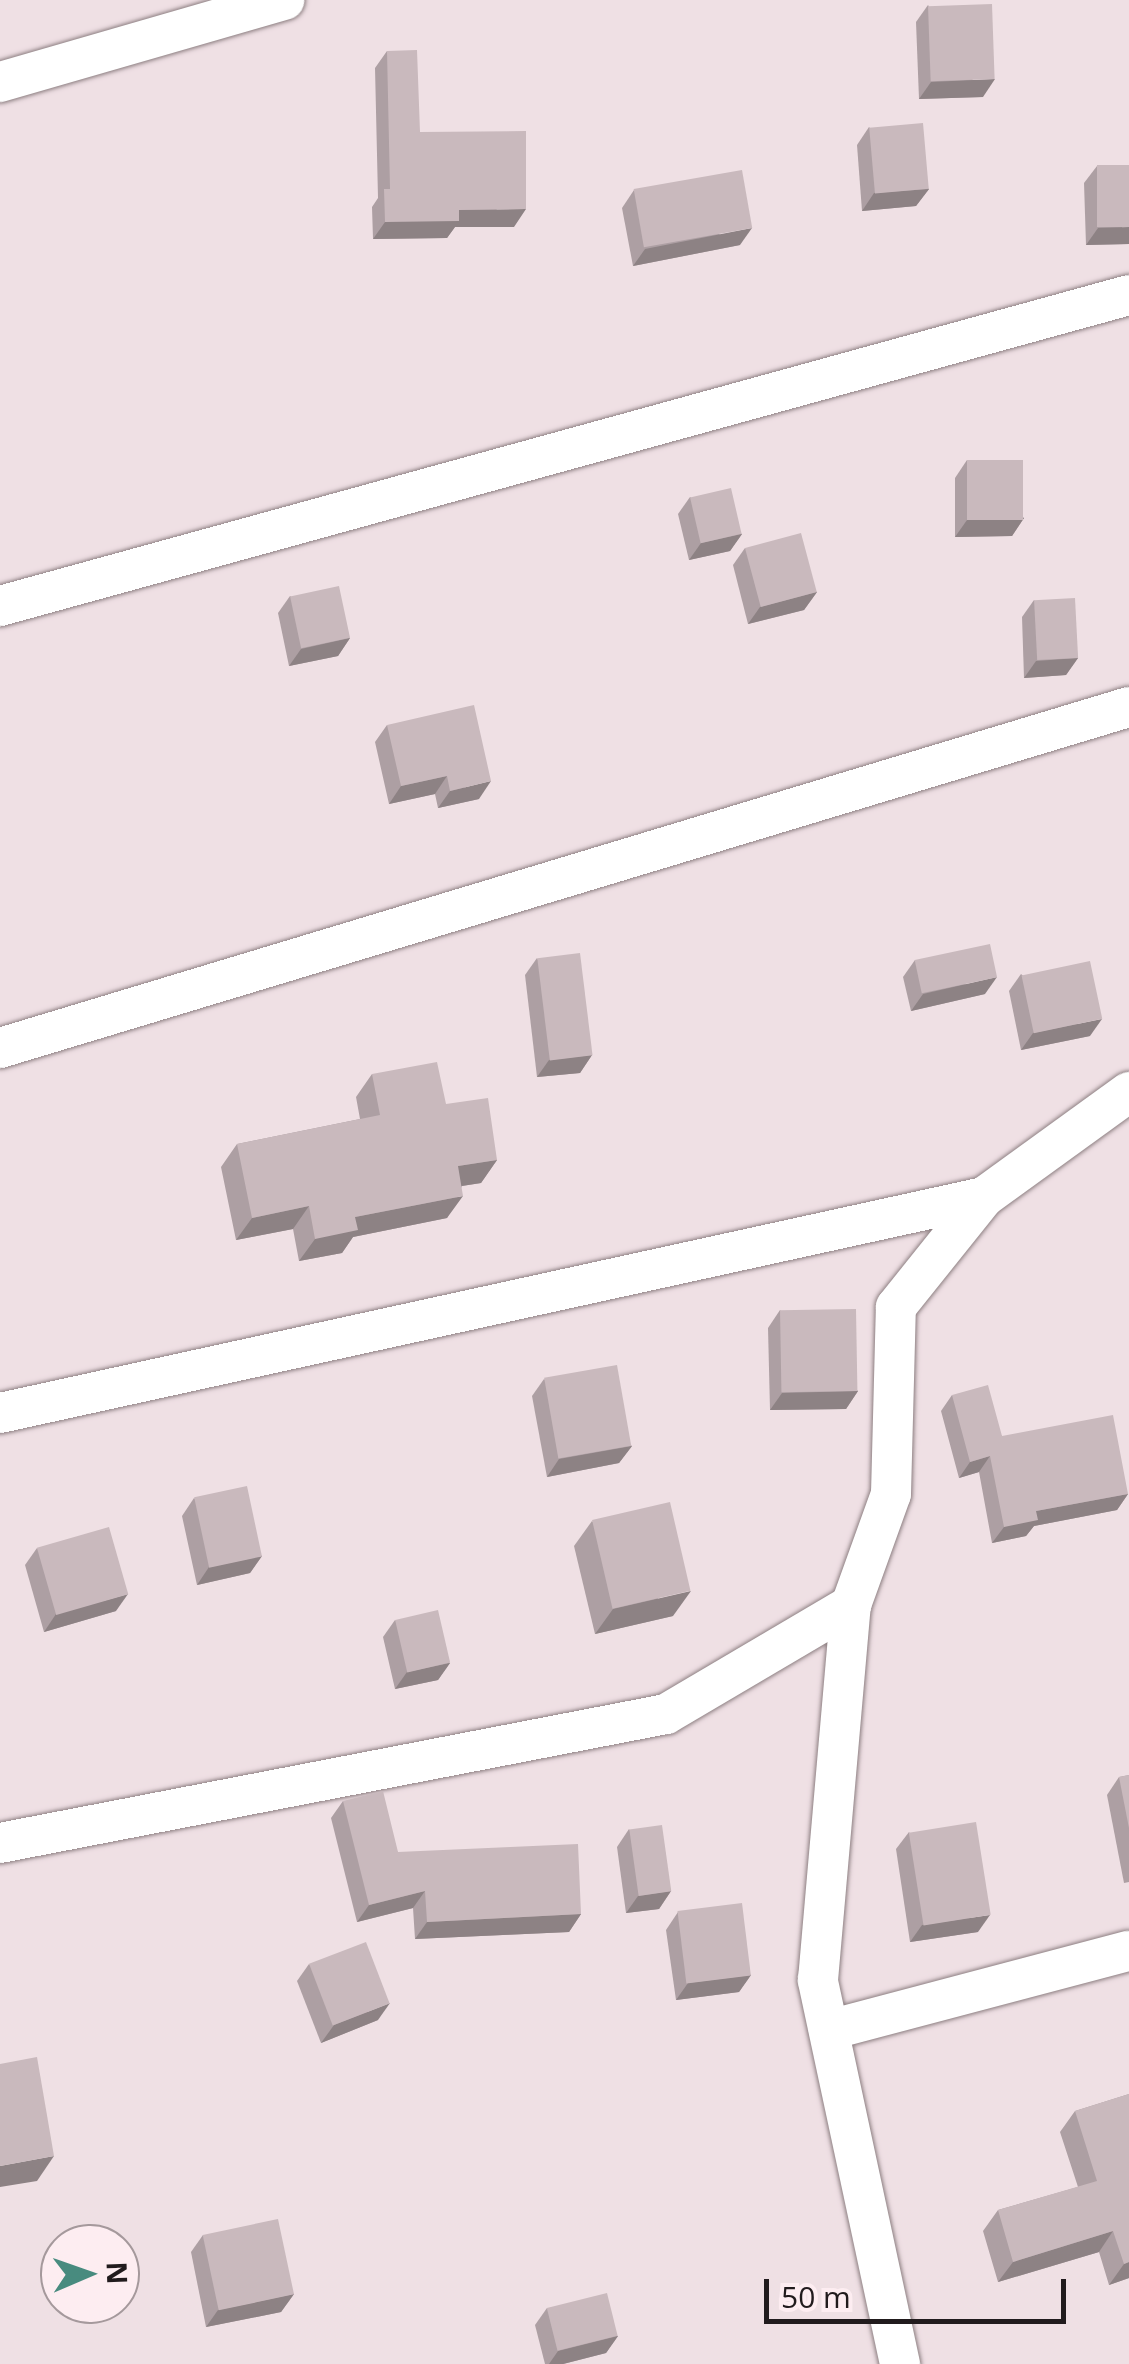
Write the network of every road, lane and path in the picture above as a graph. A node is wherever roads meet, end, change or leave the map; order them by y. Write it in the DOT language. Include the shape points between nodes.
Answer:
graph roads {
  1 [pos="284,0"];
  2 [pos="0,82"];
  3 [pos="1129,295"];
  4 [pos="0,606"];
  5 [pos="1129,707"];
  6 [pos="0,1048"];
  7 [pos="1129,1092"];
  8 [pos="984,1197"];
  9 [pos="0,1413"];
  10 [pos="851,1605"];
  11 [pos="0,1843"];
  12 [pos="1129,1951"];
  13 [pos="829,2030"];
  14 [pos="900,2364"];
  1 -- 2 [label="street"];
  3 -- 4 [label="street"];
  5 -- 6 [label="street"];
  7 -- 8 [label="street"];
  8 -- 9 [label="street"];
  8 -- 10 [label="street" via="896,1307 891,1494"];
  10 -- 11 [label="street" via="666,1714"];
  10 -- 13 [label="street" via="818,1980"];
  12 -- 13 [label="street"];
  13 -- 14 [label="street"];
}
